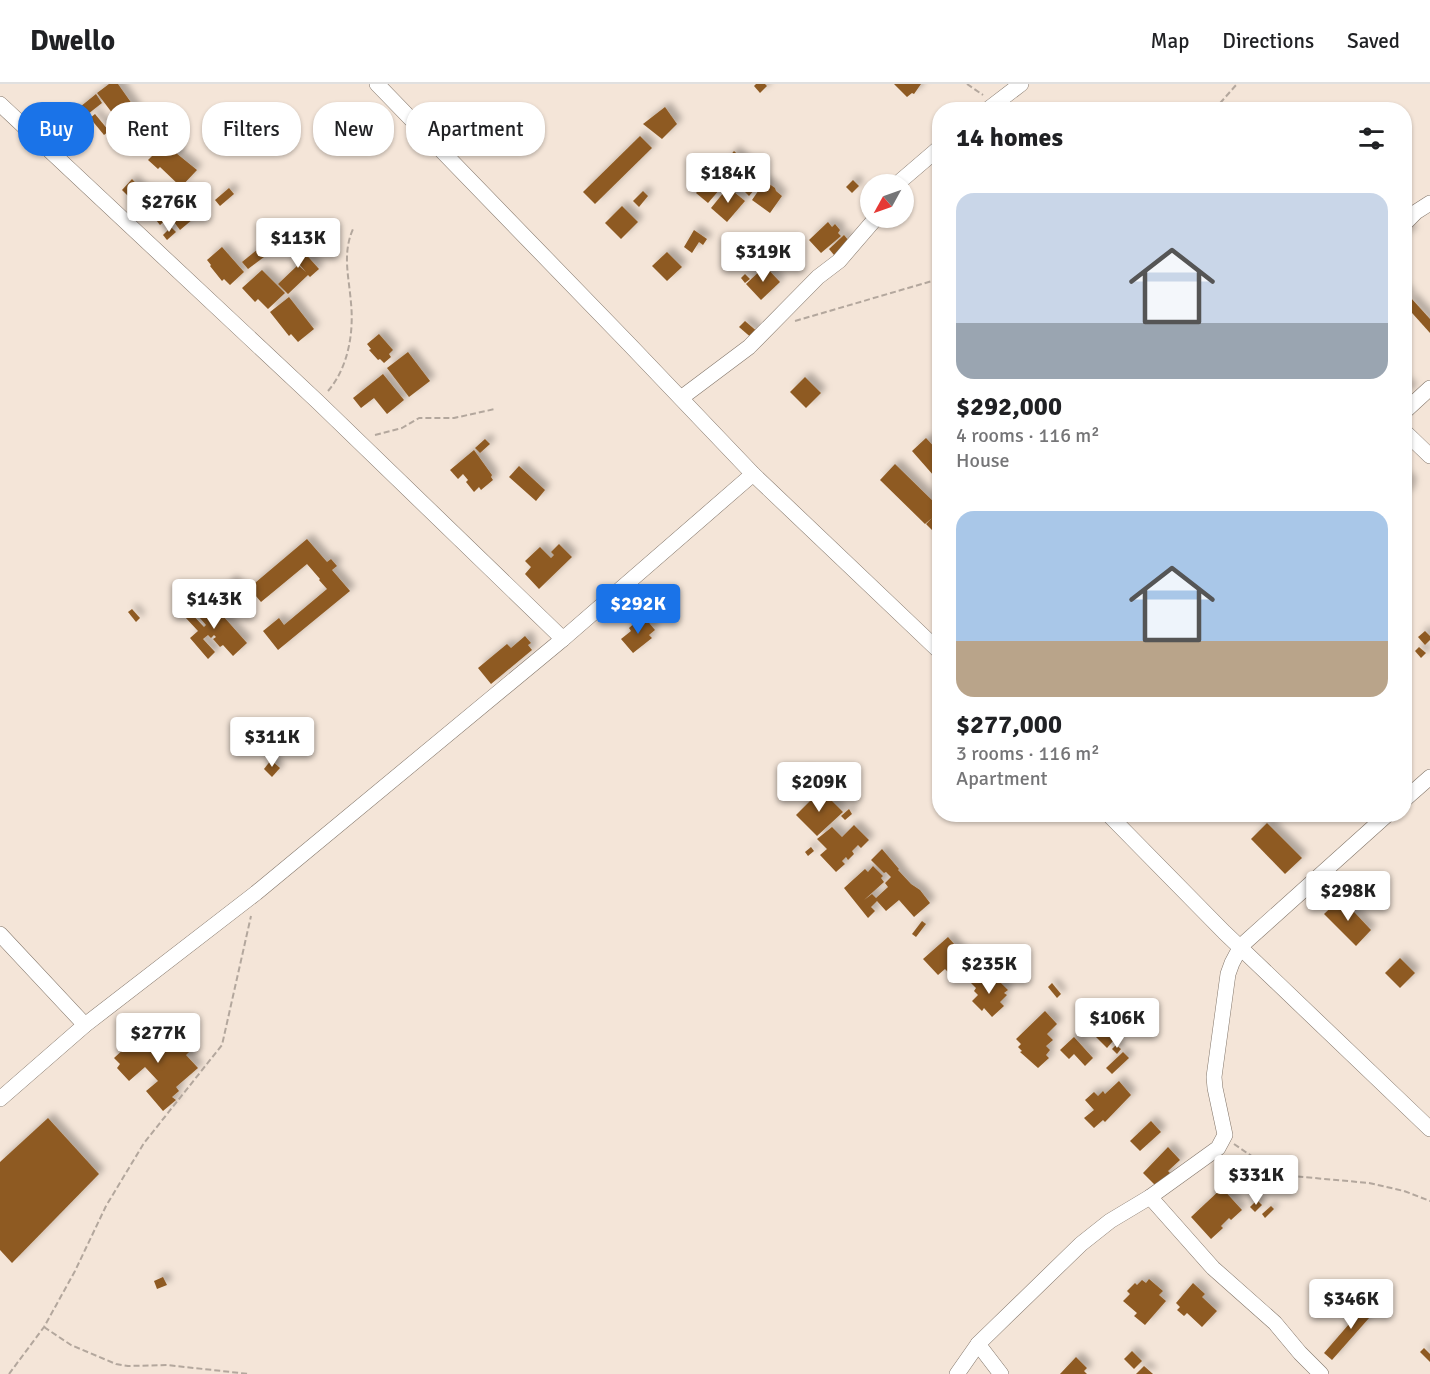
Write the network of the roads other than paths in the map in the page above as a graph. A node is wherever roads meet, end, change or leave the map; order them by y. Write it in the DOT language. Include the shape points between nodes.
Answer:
graph roads {
  1 [pos="377,84"];
  2 [pos="1021,84"];
  3 [pos="1001,102"];
  4 [pos="0,104"];
  5 [pos="932,154"];
  6 [pos="909,174"];
  7 [pos="1430,203"];
  8 [pos="1412,216"];
  9 [pos="867,228"];
  10 [pos="1430,388"];
  11 [pos="681,398"];
  12 [pos="1412,405"];
  13 [pos="1412,439"];
  14 [pos="1430,456"];
  15 [pos="753,474"];
  16 [pos="563,639"];
  17 [pos="932,644"];
  18 [pos="1430,777"];
  19 [pos="1412,793"];
  20 [pos="1116,822"];
  21 [pos="1379,822"];
  22 [pos="0,934"];
  23 [pos="1241,946"];
  24 [pos="85,1025"];
  25 [pos="0,1099"];
  26 [pos="1430,1129"];
  27 [pos="1150,1197"];
  28 [pos="978,1344"];
  29 [pos="957,1374"];
  30 [pos="1001,1374"];
  31 [pos="1321,1374"];
  1 -- 11 [label="street"];
  2 -- 3 [label="street"];
  4 -- 16 [label="street" via="358,440"];
  5 -- 6 [label="street"];
  7 -- 8 [label="street"];
  9 -- 11 [label="street" via="773,326"];
  10 -- 12 [label="street"];
  11 -- 15 [label="street"];
  13 -- 14 [label="street"];
  15 -- 16 [label="street"];
  15 -- 17 [label="street"];
  16 -- 24 [label="street" via="256,893"];
  18 -- 19 [label="street"];
  20 -- 23 [label="street"];
  21 -- 23 [label="street"];
  22 -- 24 [label="street"];
  23 -- 26 [label="street"];
  23 -- 27 [label="street" via="1228,974 1215,1077 1225,1138 1212,1154"];
  24 -- 25 [label="street"];
  27 -- 28 [label="street" via="1081,1244"];
  27 -- 31 [label="street" via="1213,1268 1275,1323"];
  28 -- 29 [label="street"];
  28 -- 30 [label="street"];
}
